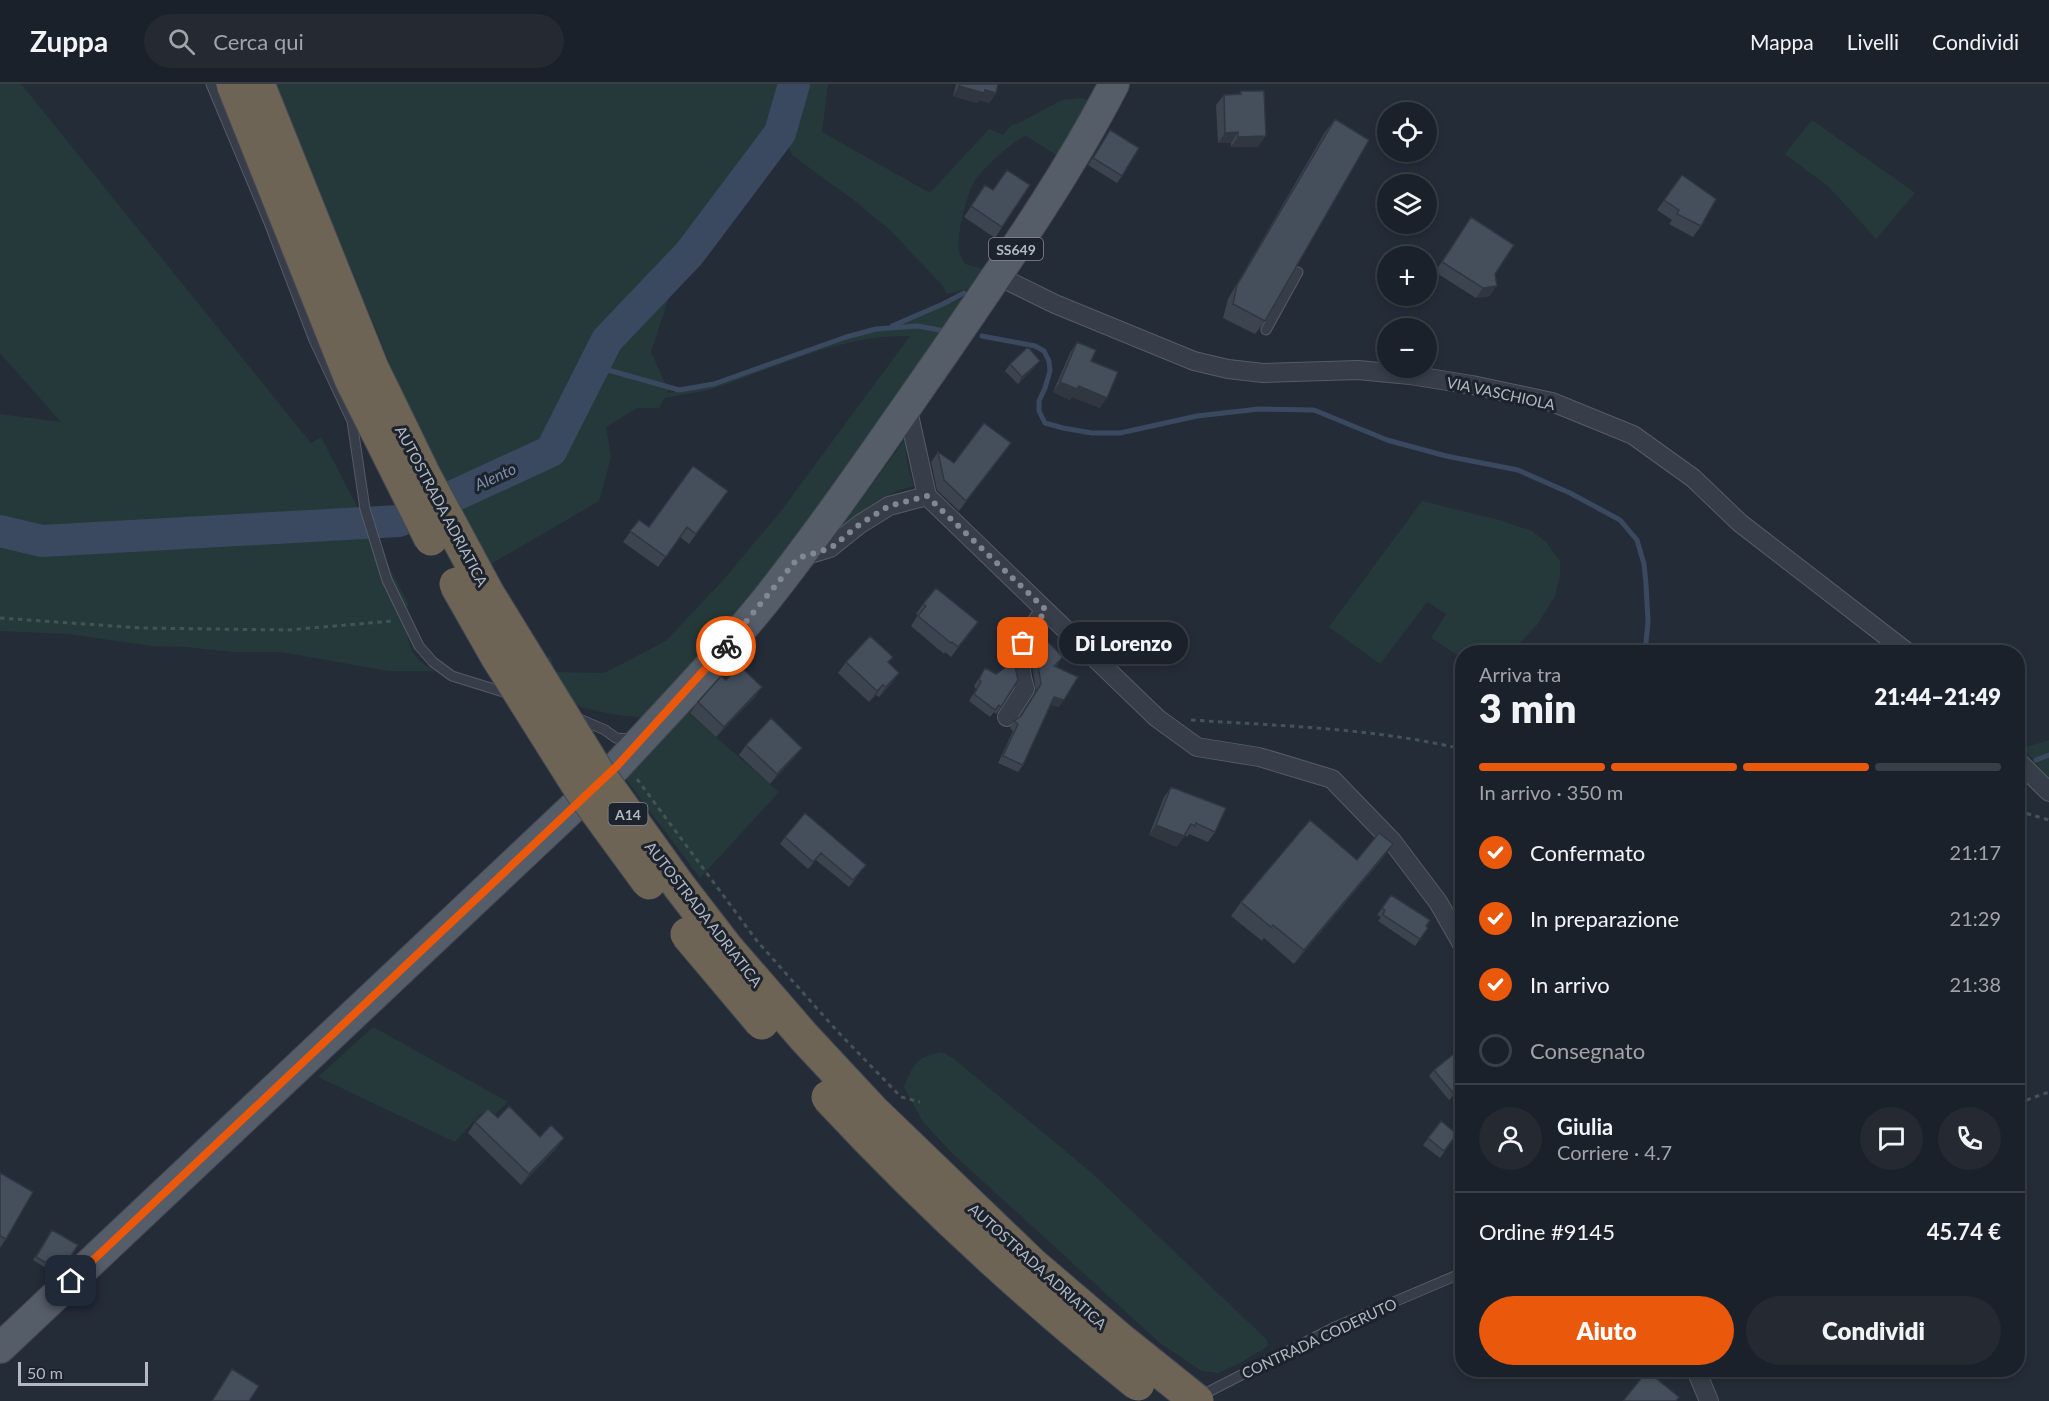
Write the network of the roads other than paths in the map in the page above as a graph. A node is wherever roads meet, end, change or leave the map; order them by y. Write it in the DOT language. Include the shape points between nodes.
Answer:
graph roads {
  1 [pos="210,84"];
  2 [pos="233,84"];
  3 [pos="258,84"];
  4 [pos="1114,84"];
  5 [pos="1298,273"];
  6 [pos="998,276"];
  7 [pos="1266,330"];
  8 [pos="907,406"];
  9 [pos="927,496"];
  10 [pos="798,558"];
  11 [pos="1046,610"];
  12 [pos="1897,645"];
  13 [pos="538,703"];
  14 [pos="549,706"];
  15 [pos="1007,717"];
  16 [pos="641,739"];
  17 [pos="2025,768"];
  18 [pos="2049,792"];
  19 [pos="1455,932"];
  20 [pos="1455,1276"];
  21 [pos="0,1348"];
  22 [pos="1699,1377"];
  23 [pos="1204,1396"];
  24 [pos="1160,1401"];
  25 [pos="1709,1401"];
  1 -- 13 [label="lane" via="314,340 352,421 365,510 387,580 419,646 452,676"];
  2 -- 24 [label="highway, AUTOSTRADA ADRIATICA / A14, bridge" via="351,379 404,488 498,658 581,790 720,976 861,1132 1016,1282"];
  3 -- 23 [label="highway, AUTOSTRADA ADRIATICA / A14, bridge" via="372,368 424,475 488,594 598,773 679,886 726,947 873,1111 1032,1264 1120,1340"];
  4 -- 6 [label="main road, SS649" via="1072,161"];
  5 -- 7 [label="lane"];
  6 -- 8 [label="main road, SS649"];
  6 -- 12 [label="street, VIA VASCHIOLA" via="1054,304 1194,361 1263,373 1358,370 1472,385 1552,402 1633,435 1693,478 1740,523"];
  8 -- 9 [label="street"];
  8 -- 10 [label="main road, SS649"];
  9 -- 10 [label="street" via="889,506 831,548"];
  9 -- 11 [label="street"];
  10 -- 16 [label="main road, SS649" via="713,662"];
  11 -- 15 [label="street" via="1023,643 1019,661 1025,689"];
  11 -- 19 [label="street" via="1157,718 1197,747 1259,757 1332,779 1392,841 1438,902"];
  14 -- 16 [label="lane" via="616,738"];
  16 -- 21 [label="main road, SS649" via="617,766"];
  17 -- 18 [label="street"];
  20 -- 23 [label="lane, CONTRADA CODERUTO" via="1335,1327"];
  22 -- 25 [label="street"];
}
